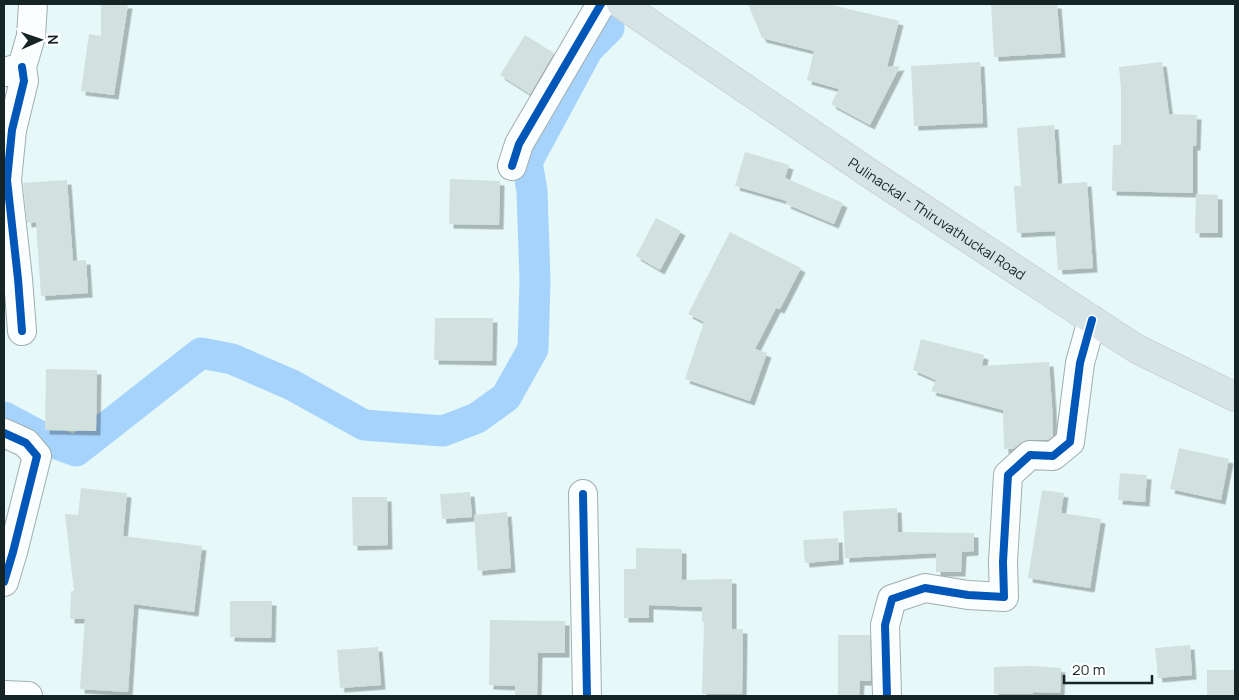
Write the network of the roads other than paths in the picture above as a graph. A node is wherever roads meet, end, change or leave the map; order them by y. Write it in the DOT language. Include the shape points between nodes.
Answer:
graph roads {
  1 [pos="33,4"];
  2 [pos="601,4"];
  3 [pos="621,4"];
  4 [pos="13,70"];
  5 [pos="512,166"];
  6 [pos="1092,320"];
  7 [pos="22,331"];
  8 [pos="1235,397"];
  9 [pos="4,433"];
  10 [pos="582,494"];
  11 [pos="4,582"];
  12 [pos="4,695"];
  13 [pos="28,696"];
  14 [pos="587,696"];
  15 [pos="887,696"];
  1 -- 4 [label="street" via="31,36"];
  2 -- 5 [label="street" via="519,144"];
  3 -- 6 [label="main road, Pulinackal - Thiruvathuckal Road"];
  4 -- 7 [label="street" via="24,81 12,130 7,180"];
  6 -- 8 [label="main road, Pulinackal - Thiruvathuckal Road" via="1137,349"];
  6 -- 15 [label="street" via="1080,363 1070,442 1053,456 1030,455 1008,475 1004,597 925,588 892,599 885,625"];
  9 -- 11 [label="street" via="26,443 37,456"];
  10 -- 14 [label="street"];
  12 -- 13 [label="street"];
}
